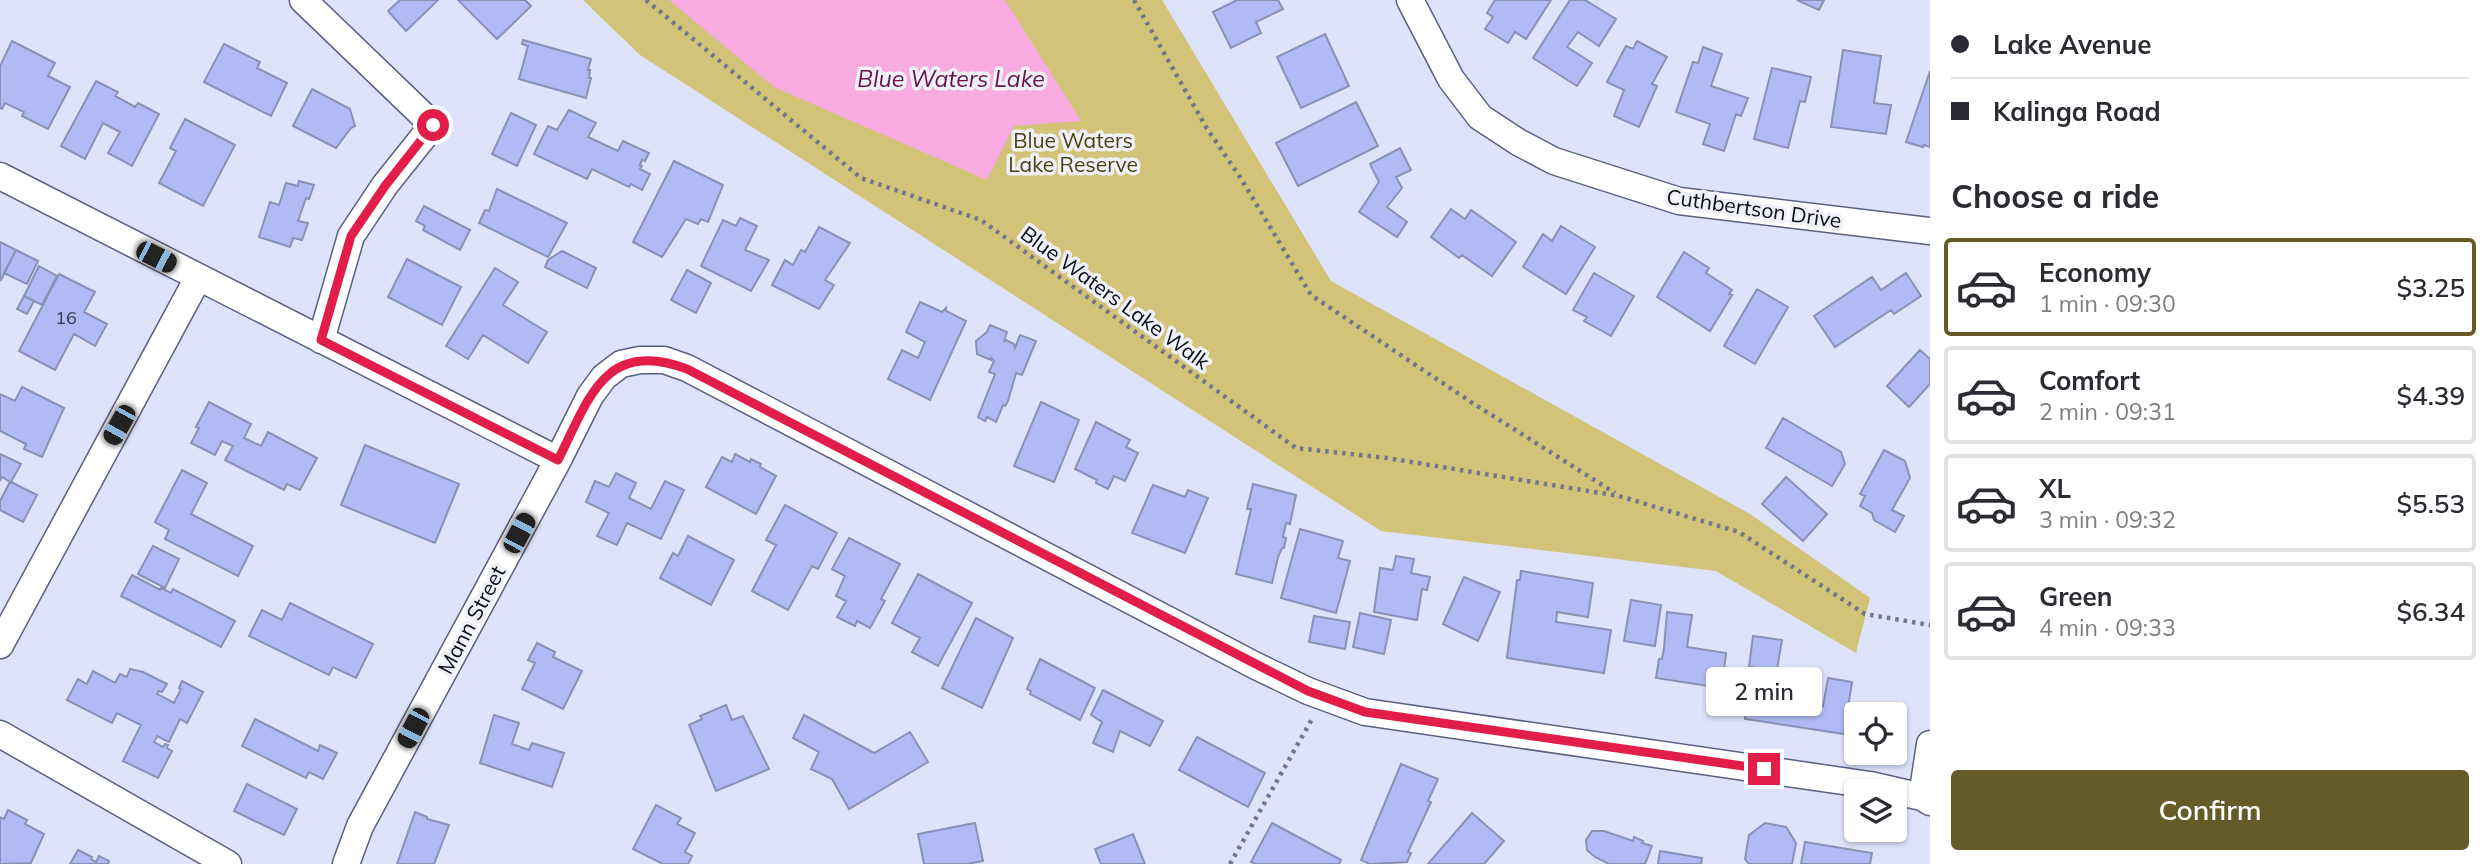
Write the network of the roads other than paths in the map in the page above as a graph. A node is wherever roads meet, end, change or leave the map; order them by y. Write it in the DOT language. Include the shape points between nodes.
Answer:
graph roads {
  1 [pos="303,0"];
  2 [pos="1410,0"];
  3 [pos="0,177"];
  4 [pos="1930,231"];
  5 [pos="198,278"];
  6 [pos="321,340"];
  7 [pos="558,460"];
  8 [pos="0,645"];
  9 [pos="0,734"];
  10 [pos="1930,744"];
  11 [pos="1926,799"];
  12 [pos="228,864"];
  13 [pos="346,864"];
  1 -- 6 [label="street" via="433,125 351,236"];
  2 -- 4 [label="street, Cuthbertson Drive" via="1451,79 1480,117 1554,161 1679,201"];
  3 -- 5 [label="street"];
  5 -- 6 [label="street"];
  5 -- 8 [label="street"];
  6 -- 7 [label="street"];
  7 -- 11 [label="street, Mann Street" via="604,377 621,365 664,360 1256,666 1365,712 1870,785"];
  7 -- 13 [label="street, Mann Street" via="360,826"];
  9 -- 12 [label="street"];
  10 -- 11 [label="street"];
}
